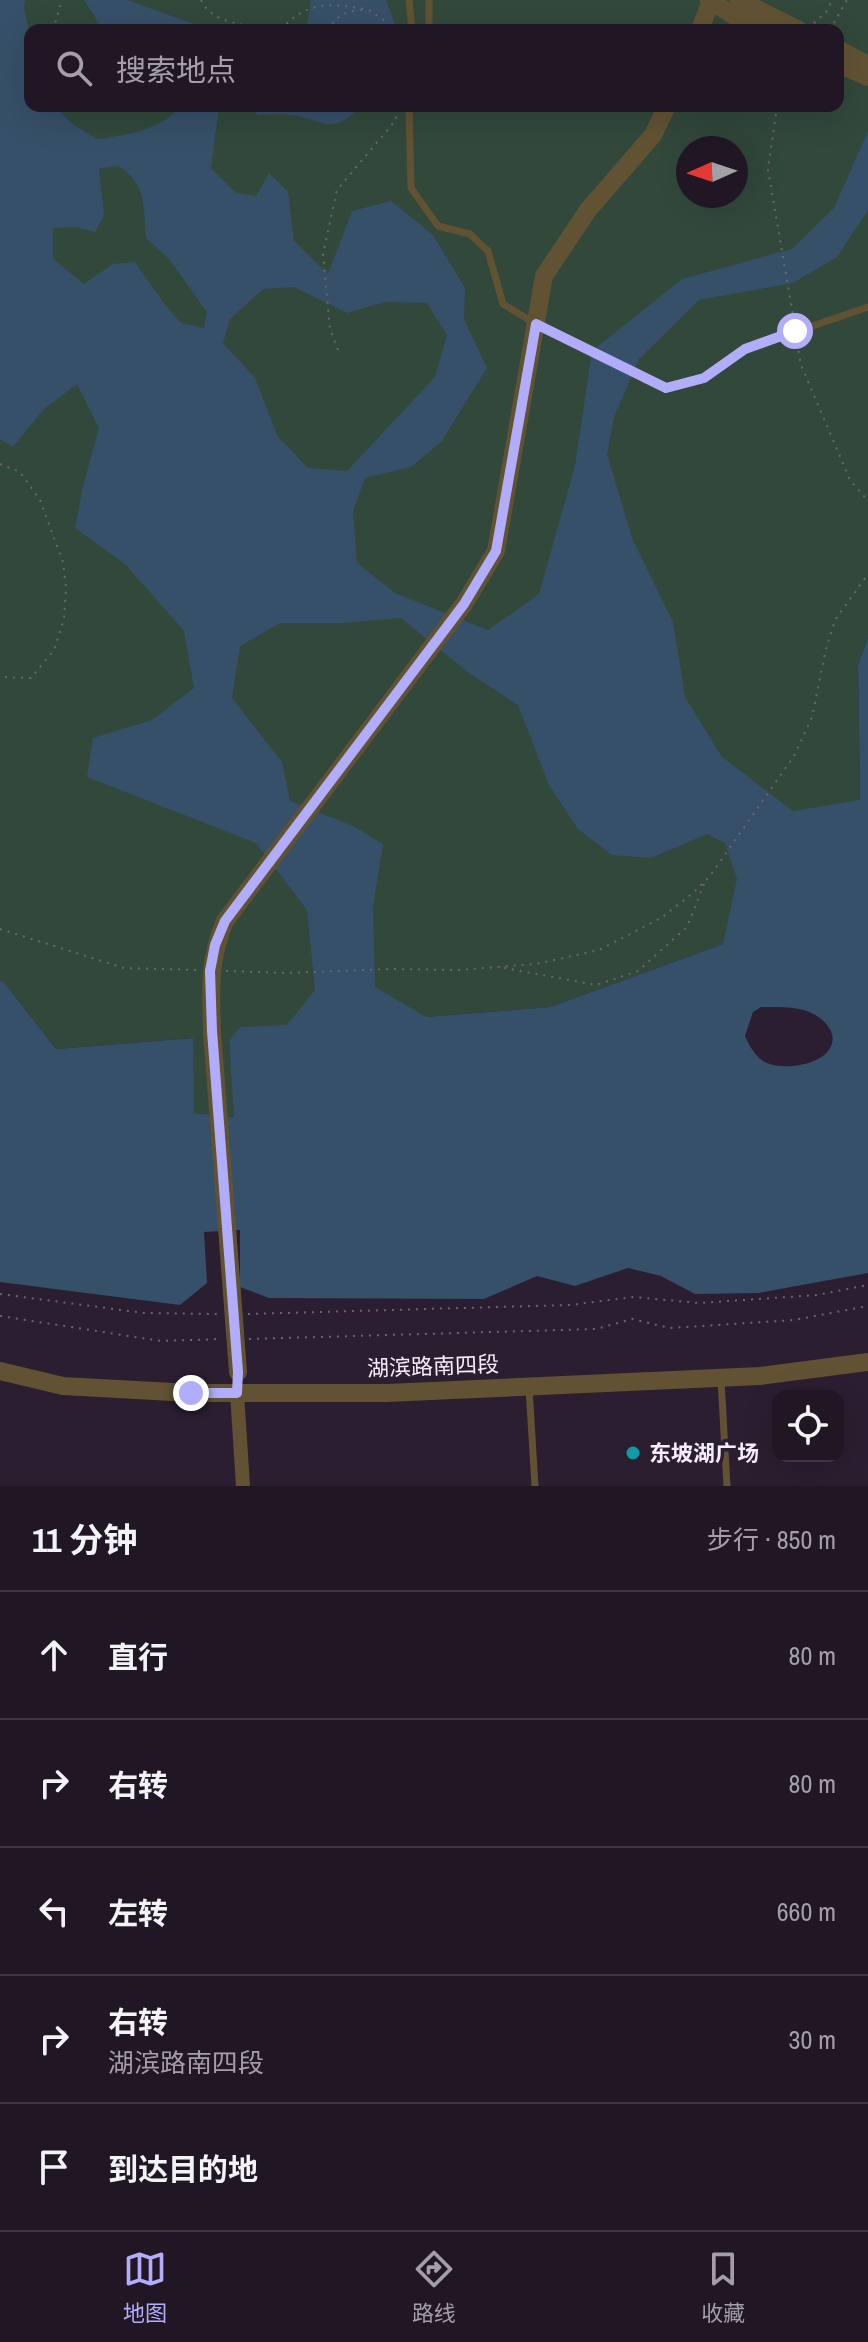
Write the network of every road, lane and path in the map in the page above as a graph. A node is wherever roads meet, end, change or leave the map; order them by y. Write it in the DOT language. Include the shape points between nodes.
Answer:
graph roads {
  1 [pos="62,0"];
  2 [pos="201,0"];
  3 [pos="409,0"];
  4 [pos="429,0"];
  5 [pos="711,0"];
  6 [pos="739,0"];
  7 [pos="832,0"];
  8 [pos="847,0"];
  9 [pos="369,10"];
  10 [pos="55,24"];
  11 [pos="236,24"];
  12 [pos="286,24"];
  13 [pos="331,24"];
  14 [pos="387,24"];
  15 [pos="411,24"];
  16 [pos="429,24"];
  17 [pos="702,24"];
  18 [pos="747,24"];
  19 [pos="787,24"];
  20 [pos="814,24"];
  21 [pos="833,24"];
  22 [pos="844,52"];
  23 [pos="868,65"];
  24 [pos="844,67"];
  25 [pos="868,77"];
  26 [pos="398,112"];
  27 [pos="410,112"];
  28 [pos="664,112"];
  29 [pos="776,112"];
  30 [pos="868,307"];
  31 [pos="536,324"];
  32 [pos="795,331"];
  33 [pos="338,350"];
  34 [pos="0,464"];
  35 [pos="868,501"];
  36 [pos="868,574"];
  37 [pos="0,677"];
  38 [pos="705,880"];
  39 [pos="0,929"];
  40 [pos="499,967"];
  41 [pos="210,971"];
  42 [pos="868,1285"];
  43 [pos="0,1294"];
  44 [pos="868,1306"];
  45 [pos="217,1314"];
  46 [pos="246,1314"];
  47 [pos="0,1316"];
  48 [pos="223,1339"];
  49 [pos="238,1339"];
  50 [pos="868,1362"];
  51 [pos="0,1371"];
  52 [pos="721,1378"];
  53 [pos="529,1386"];
  54 [pos="237,1393"];
  55 [pos="243,1486"];
  56 [pos="535,1486"];
  57 [pos="727,1486"];
  1 -- 10 [label="path"];
  2 -- 11 [label="path" via="205,9"];
  3 -- 15 [label="lane"];
  4 -- 16 [label="lane"];
  5 -- 17 [label="street"];
  5 -- 18 [label="street"];
  6 -- 19 [label="street"];
  7 -- 20 [label="path"];
  8 -- 21 [label="path"];
  9 -- 12 [label="path" via="337,4 313,7"];
  9 -- 13 [label="path" via="347,10"];
  9 -- 14 [label="path"];
  22 -- 23 [label="street"];
  24 -- 25 [label="street"];
  26 -- 33 [label="path" via="337,190 323,254 330,329"];
  27 -- 31 [label="lane" via="411,188 438,226 470,234 488,251 503,304"];
  28 -- 31 [label="street" via="653,135 588,210 544,276"];
  29 -- 32 [label="path" via="768,170"];
  30 -- 32 [label="lane"];
  31 -- 32 [label="lane" via="666,388 704,378 745,349"];
  31 -- 41 [label="street" via="496,551 464,604 225,921"];
  32 -- 35 [label="path" via="801,365 850,480"];
  34 -- 37 [label="path" via="20,472 40,500 63,562 66,588 54,650 31,678"];
  36 -- 38 [label="path" via="835,620 812,717 794,756"];
  38 -- 40 [label="path" via="661,918 599,950"];
  38 -- 40 [label="path" via="687,927 638,971 596,985"];
  39 -- 41 [label="path" via="124,968"];
  40 -- 41 [label="path"];
  41 -- 54 [label="street, bridge"];
  42 -- 46 [label="path" via="817,1295 699,1303 634,1297 569,1305"];
  43 -- 45 [label="path" via="144,1313"];
  44 -- 49 [label="path" via="794,1320 670,1328 632,1319 596,1329"];
  47 -- 48 [label="path" via="161,1341"];
  50 -- 52 [label="street, 湖滨路南四段"];
  51 -- 54 [label="street, 湖滨路南四段" via="63,1386"];
  52 -- 53 [label="street, 湖滨路南四段"];
  52 -- 57 [label="lane"];
  53 -- 54 [label="street, 湖滨路南四段"];
  53 -- 56 [label="lane"];
  54 -- 55 [label="street"];
}
